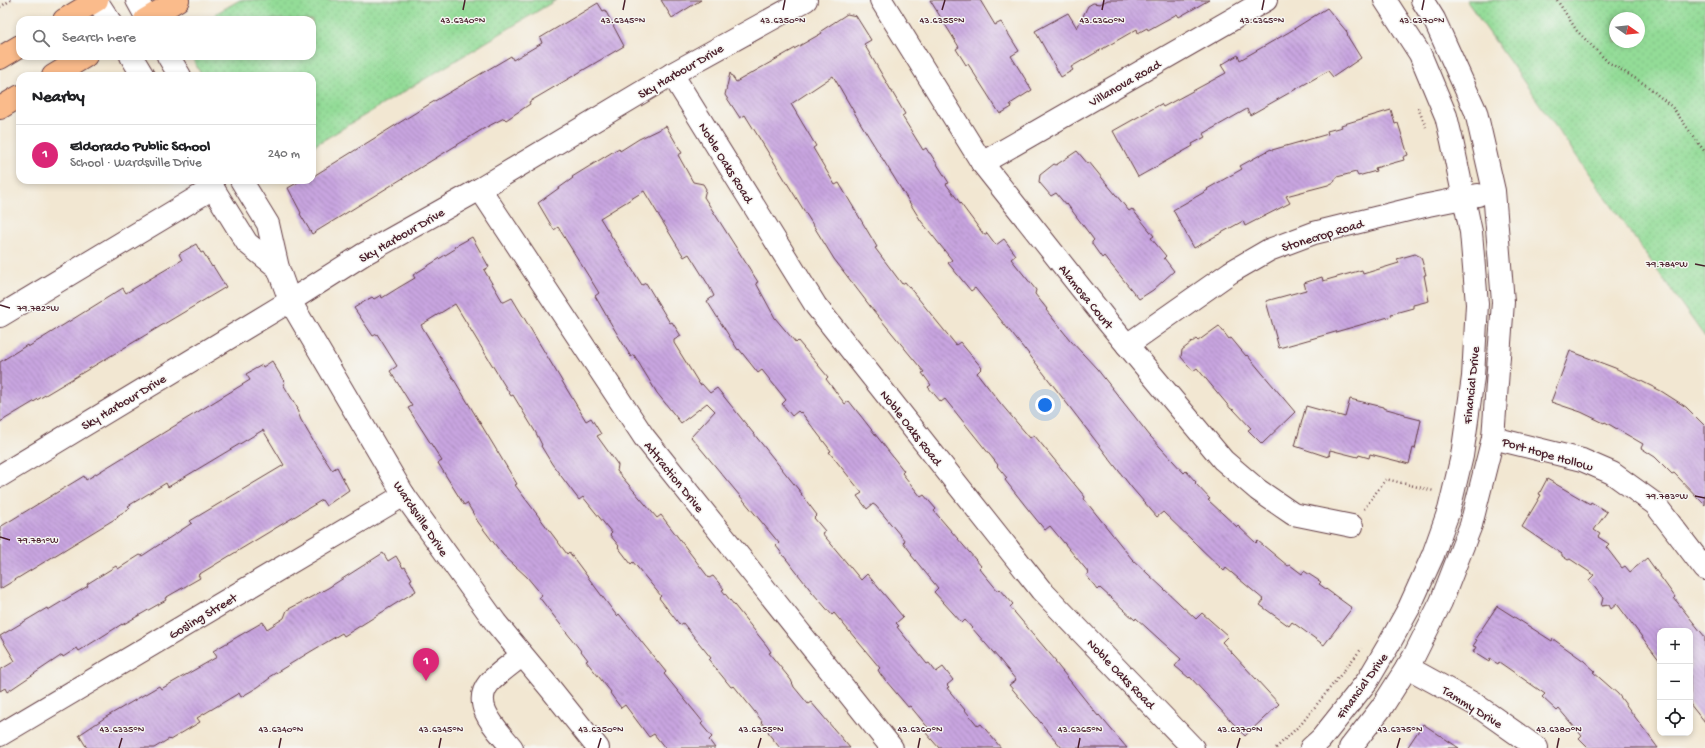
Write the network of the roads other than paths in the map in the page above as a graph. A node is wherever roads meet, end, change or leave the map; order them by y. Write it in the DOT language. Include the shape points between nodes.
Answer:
graph roads {
  1 [pos="97,0"];
  2 [pos="137,0"];
  3 [pos="178,0"];
  4 [pos="806,0"];
  5 [pos="881,0"];
  6 [pos="1266,0"];
  7 [pos="1384,0"];
  8 [pos="1422,0"];
  9 [pos="71,16"];
  10 [pos="107,16"];
  11 [pos="145,16"];
  12 [pos="153,16"];
  13 [pos="16,48"];
  14 [pos="0,58"];
  15 [pos="79,60"];
  16 [pos="133,60"];
  17 [pos="170,60"];
  18 [pos="60,72"];
  19 [pos="141,72"];
  20 [pos="178,72"];
  21 [pos="672,74"];
  22 [pos="16,98"];
  23 [pos="0,108"];
  24 [pos="982,163"];
  25 [pos="210,184"];
  26 [pos="243,184"];
  27 [pos="480,188"];
  28 [pos="1494,191"];
  29 [pos="1464,198"];
  30 [pos="278,268"];
  31 [pos="290,301"];
  32 [pos="0,316"];
  33 [pos="1127,345"];
  34 [pos="1492,438"];
  35 [pos="0,476"];
  36 [pos="404,495"];
  37 [pos="1352,526"];
  38 [pos="1705,569"];
  39 [pos="522,655"];
  40 [pos="1407,667"];
  41 [pos="0,735"];
  42 [pos="512,748"];
  43 [pos="598,748"];
  44 [pos="892,748"];
  45 [pos="1194,748"];
  46 [pos="1311,748"];
  47 [pos="1350,748"];
  48 [pos="1537,748"];
  1 -- 9 [label="main road"];
  1 -- 10 [label="street"];
  2 -- 11 [label="street"];
  3 -- 12 [label="main road"];
  4 -- 21 [label="street, Sky Harbour Drive"];
  5 -- 24 [label="street, Alamosa Court"];
  6 -- 24 [label="street, Villanova Road"];
  7 -- 29 [label="street, Financial Drive" via="1420,54 1446,116"];
  8 -- 28 [label="street, Financial Drive" via="1434,19 1476,112"];
  13 -- 14 [label="main road"];
  15 -- 18 [label="main road"];
  16 -- 19 [label="street"];
  17 -- 20 [label="street"];
  21 -- 27 [label="street, Sky Harbour Drive"];
  21 -- 45 [label="street, Noble Oaks Road" via="816,306 1041,590"];
  22 -- 23 [label="main road"];
  24 -- 33 [label="street, Alamosa Court"];
  25 -- 30 [label="street" via="247,242"];
  25 -- 32 [label="street"];
  26 -- 30 [label="street, Wardsville Drive" via="268,224"];
  27 -- 31 [label="street, Sky Harbour Drive" via="364,254"];
  27 -- 44 [label="street, Attraction Drive" via="644,437"];
  28 -- 29 [label="street, Stonecrop Road"];
  28 -- 34 [label="street, Financial Drive" via="1503,302"];
  29 -- 33 [label="street, Stonecrop Road" via="1314,234 1269,250 1231,272"];
  29 -- 46 [label="street, Financial Drive" via="1471,232 1477,304 1473,377 1462,456 1449,510 1433,555 1388,646 1368,680"];
  30 -- 31 [label="street, Wardsville Drive"];
  31 -- 35 [label="street, Sky Harbour Drive"];
  31 -- 36 [label="street, Wardsville Drive"];
  33 -- 37 [label="street, Alamosa Court" via="1223,460 1258,490 1293,514"];
  34 -- 38 [label="street, Port Hope Hollow" via="1582,460 1612,473 1655,504"];
  34 -- 40 [label="street, Financial Drive" via="1471,525 1441,602"];
  36 -- 39 [label="street, Wardsville Drive"];
  36 -- 41 [label="street, Gosling Street"];
  39 -- 42 [label="street" via="489,683 482,702 484,711"];
  39 -- 43 [label="street, Wardsville Drive"];
  40 -- 47 [label="street, Financial Drive" via="1382,707"];
  40 -- 48 [label="street, Tammy Drive" via="1476,705"];
}
